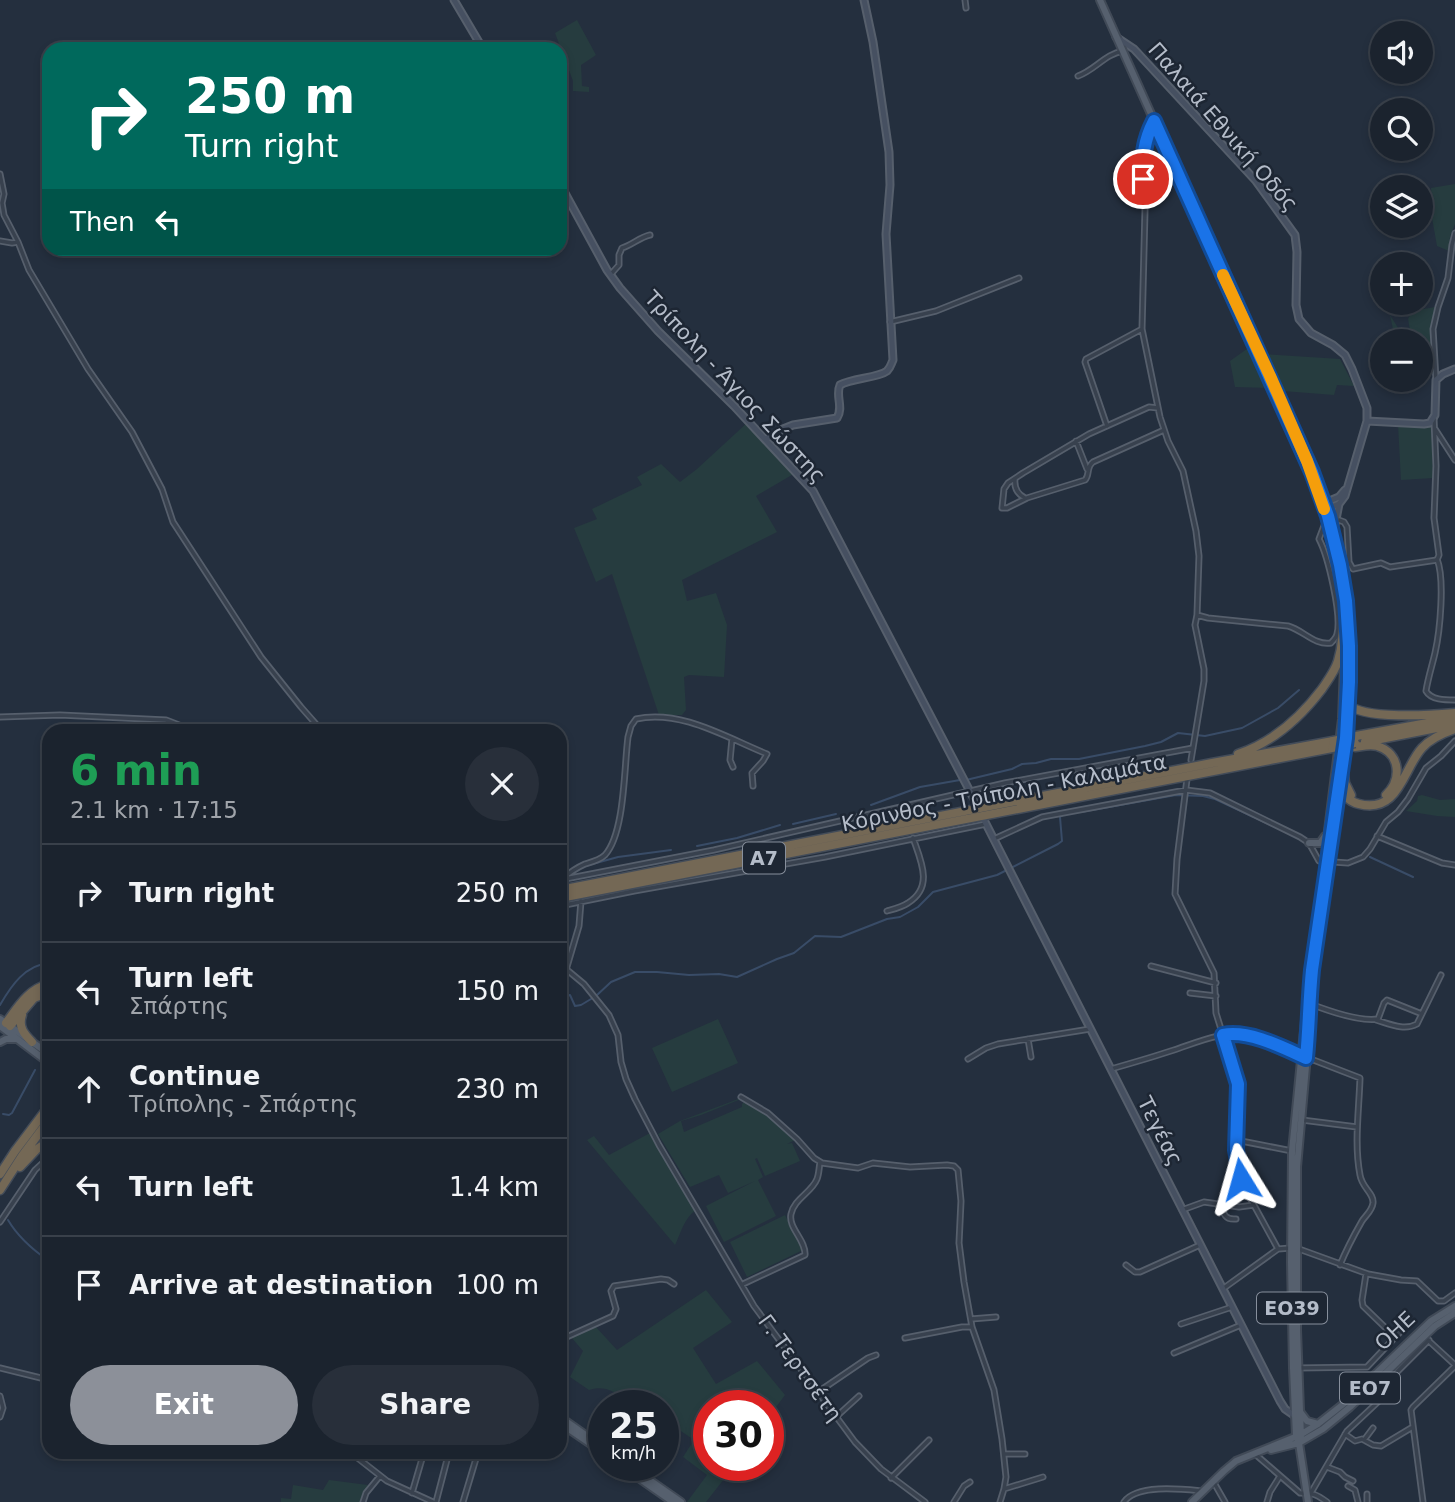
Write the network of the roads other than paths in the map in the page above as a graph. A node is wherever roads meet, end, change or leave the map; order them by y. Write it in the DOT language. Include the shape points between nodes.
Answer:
graph roads {
  1 [pos="454,0"];
  2 [pos="864,0"];
  3 [pos="965,0"];
  4 [pos="1100,0"];
  5 [pos="966,8"];
  6 [pos="1116,37"];
  7 [pos="479,42"];
  8 [pos="1122,51"];
  9 [pos="1078,76"];
  10 [pos="1154,121"];
  11 [pos="0,174"];
  12 [pos="567,197"];
  13 [pos="1455,233"];
  14 [pos="650,234"];
  15 [pos="0,241"];
  16 [pos="18,242"];
  17 [pos="610,274"];
  18 [pos="1019,278"];
  19 [pos="890,322"];
  20 [pos="1142,329"];
  21 [pos="1455,369"];
  22 [pos="1436,380"];
  23 [pos="1158,408"];
  24 [pos="1434,419"];
  25 [pos="1367,421"];
  26 [pos="1107,426"];
  27 [pos="1434,428"];
  28 [pos="1164,430"];
  29 [pos="766,439"];
  30 [pos="1076,441"];
  31 [pos="1455,460"];
  32 [pos="1088,471"];
  33 [pos="1015,478"];
  34 [pos="1347,488"];
  35 [pos="1027,498"];
  36 [pos="1332,500"];
  37 [pos="1339,504"];
  38 [pos="1324,510"];
  39 [pos="1336,519"];
  40 [pos="1328,534"];
  41 [pos="1437,559"];
  42 [pos="1343,613"];
  43 [pos="1197,615"];
  44 [pos="1455,700"];
  45 [pos="1348,704"];
  46 [pos="1455,716"];
  47 [pos="0,717"];
  48 [pos="176,724"];
  49 [pos="316,724"];
  50 [pos="1455,727"];
  51 [pos="732,739"];
  52 [pos="1455,741"];
  53 [pos="1355,742"];
  54 [pos="1332,744"];
  55 [pos="1193,748"];
  56 [pos="1191,760"];
  57 [pos="1212,763"];
  58 [pos="1343,764"];
  59 [pos="733,767"];
  60 [pos="1336,776"];
  61 [pos="1188,779"];
  62 [pos="753,786"];
  63 [pos="1339,787"];
  64 [pos="1186,791"];
  65 [pos="970,792"];
  66 [pos="976,803"];
  67 [pos="985,821"];
  68 [pos="1328,831"];
  69 [pos="1377,836"];
  70 [pos="913,838"];
  71 [pos="994,839"];
  72 [pos="1309,843"];
  73 [pos="1326,862"];
  74 [pos="1455,865"];
  75 [pos="567,874"];
  76 [pos="567,879"];
  77 [pos="567,889"];
  78 [pos="567,897"];
  79 [pos="581,901"];
  80 [pos="567,904"];
  81 [pos="887,911"];
  82 [pos="1151,966"];
  83 [pos="567,967"];
  84 [pos="567,971"];
  85 [pos="1441,975"];
  86 [pos="1216,983"];
  87 [pos="42,986"];
  88 [pos="1190,993"];
  89 [pos="42,995"];
  90 [pos="1216,996"];
  91 [pos="1308,1003"];
  92 [pos="23,1011"];
  93 [pos="1422,1014"];
  94 [pos="1376,1020"];
  95 [pos="3,1026"];
  96 [pos="1090,1029"];
  97 [pos="1223,1035"];
  98 [pos="17,1039"];
  99 [pos="1028,1039"];
  100 [pos="0,1041"];
  101 [pos="33,1042"];
  102 [pos="42,1049"];
  103 [pos="1031,1057"];
  104 [pos="1304,1057"];
  105 [pos="42,1058"];
  106 [pos="968,1059"];
  107 [pos="1111,1069"];
  108 [pos="741,1097"];
  109 [pos="42,1111"];
  110 [pos="42,1115"];
  111 [pos="1300,1120"];
  112 [pos="1358,1127"];
  113 [pos="42,1129"];
  114 [pos="29,1132"];
  115 [pos="1236,1140"];
  116 [pos="42,1147"];
  117 [pos="1292,1151"];
  118 [pos="820,1163"];
  119 [pos="42,1164"];
  120 [pos="0,1174"];
  121 [pos="0,1190"];
  122 [pos="1222,1204"];
  123 [pos="1254,1205"];
  124 [pos="1182,1210"];
  125 [pos="1236,1219"];
  126 [pos="0,1222"];
  127 [pos="1200,1245"];
  128 [pos="1294,1248"];
  129 [pos="1278,1249"];
  130 [pos="1126,1265"];
  131 [pos="1340,1265"];
  132 [pos="1366,1274"];
  133 [pos="674,1284"];
  134 [pos="743,1284"];
  135 [pos="1223,1289"];
  136 [pos="1455,1293"];
  137 [pos="1455,1306"];
  138 [pos="1232,1307"];
  139 [pos="1455,1312"];
  140 [pos="996,1317"];
  141 [pos="971,1319"];
  142 [pos="1181,1324"];
  143 [pos="1241,1325"];
  144 [pos="972,1327"];
  145 [pos="1402,1330"];
  146 [pos="567,1336"];
  147 [pos="1425,1336"];
  148 [pos="1395,1337"];
  149 [pos="905,1338"];
  150 [pos="1174,1353"];
  151 [pos="876,1355"];
  152 [pos="1455,1366"];
  153 [pos="0,1368"];
  154 [pos="1295,1368"];
  155 [pos="42,1378"];
  156 [pos="818,1392"];
  157 [pos="0,1396"];
  158 [pos="859,1396"];
  159 [pos="1294,1399"];
  160 [pos="1280,1401"];
  161 [pos="1299,1408"];
  162 [pos="1295,1416"];
  163 [pos="0,1417"];
  164 [pos="836,1417"];
  165 [pos="567,1422"];
  166 [pos="1318,1424"];
  167 [pos="1412,1427"];
  168 [pos="567,1428"];
  169 [pos="1373,1428"];
  170 [pos="1345,1434"];
  171 [pos="588,1437"];
  172 [pos="1298,1438"];
  173 [pos="929,1440"];
  174 [pos="1364,1440"];
  175 [pos="588,1442"];
  176 [pos="1004,1454"];
  177 [pos="1025,1454"];
  178 [pos="1255,1454"];
  179 [pos="359,1459"];
  180 [pos="422,1459"];
  181 [pos="447,1459"];
  182 [pos="476,1459"];
  183 [pos="1327,1467"];
  184 [pos="380,1476"];
  185 [pos="1280,1476"];
  186 [pos="1043,1477"];
  187 [pos="891,1478"];
  188 [pos="1353,1480"];
  189 [pos="643,1481"];
  190 [pos="651,1481"];
  191 [pos="1213,1481"];
  192 [pos="970,1482"];
  193 [pos="1349,1486"];
  194 [pos="1004,1489"];
  195 [pos="1203,1491"];
  196 [pos="1307,1492"];
  197 [pos="412,1493"];
  198 [pos="1367,1494"];
  199 [pos="1193,1501"];
  200 [pos="363,1502"];
  201 [pos="435,1502"];
  202 [pos="463,1502"];
  203 [pos="673,1502"];
  204 [pos="681,1502"];
  205 [pos="925,1502"];
  206 [pos="954,1502"];
  207 [pos="1000,1502"];
  208 [pos="1124,1502"];
  209 [pos="1225,1502"];
  210 [pos="1267,1502"];
  211 [pos="1308,1502"];
  212 [pos="1327,1502"];
  213 [pos="1358,1502"];
  214 [pos="1367,1502"];
  215 [pos="1423,1502"];
  1 -- 7 [label="main road"];
  2 -- 19 [label="main road" via="890,156 886,234"];
  3 -- 5 [label="street"];
  4 -- 6 [label="main road, ΕΟ39"];
  6 -- 8 [label="main road, ΕΟ39"];
  6 -- 25 [label="main road, Παλαιά Εθνική Οδός" via="1134,49 1226,148 1292,230 1297,247 1299,319 1311,333 1345,355 1366,402"];
  8 -- 9 [label="street"];
  8 -- 10 [label="main road, ΕΟ39"];
  10 -- 20 [label="street" via="1142,160"];
  10 -- 38 [label="main road, ΕΟ39" via="1312,472"];
  11 -- 16 [label="street" via="4,215"];
  12 -- 17 [label="main road, Τρίπολη - Άγιος Σώστης"];
  13 -- 22 [label="street" via="1433,329"];
  14 -- 17 [label="street" via="622,248 619,265"];
  15 -- 16 [label="street"];
  16 -- 49 [label="street" via="37,285 132,432 185,542 261,657"];
  17 -- 29 [label="main road, Τρίπολη - Άγιος Σώστης" via="658,331"];
  18 -- 19 [label="street" via="936,312"];
  19 -- 29 [label="main road" via="891,365 882,373 840,385 838,418 793,425"];
  20 -- 23 [label="street"];
  20 -- 26 [label="street" via="1086,359"];
  21 -- 22 [label="main road"];
  22 -- 24 [label="main road"];
  23 -- 26 [label="street" via="1149,407"];
  23 -- 28 [label="street"];
  24 -- 25 [label="main road" via="1424,424"];
  24 -- 27 [label="street"];
  25 -- 34 [label="main road, Παλαιά Εθνική Οδός"];
  26 -- 30 [label="street"];
  27 -- 31 [label="street"];
  27 -- 41 [label="street"];
  28 -- 32 [label="street" via="1098,459"];
  28 -- 43 [label="street" via="1184,471 1196,531"];
  29 -- 65 [label="main road, Τρίπολη - Άγιος Σώστης" via="817,498"];
  30 -- 32 [label="street"];
  30 -- 33 [label="street"];
  32 -- 35 [label="street" via="1085,480"];
  33 -- 35 [label="street" via="1017,491"];
  33 -- 35 [label="street" via="1004,489 1002,508"];
  34 -- 36 [label="main road"];
  34 -- 37 [label="main road, Παλαιά Εθνική Οδός"];
  36 -- 37 [label="main road"];
  36 -- 38 [label="main road"];
  37 -- 38 [label="main road"];
  37 -- 39 [label="main road, Παλαιά Εθνική Οδός"];
  38 -- 40 [label="main road, ΕΟ39"];
  38 -- 40 [label="street"];
  39 -- 40 [label="main road, Παλαιά Εθνική Οδός"];
  39 -- 41 [label="street" via="1347,527 1353,569"];
  40 -- 42 [label="main road, ΕΟ39"];
  40 -- 43 [label="street" via="1319,539 1338,615 1337,636 1331,643 1318,643 1288,626"];
  40 -- 45 [label="main road, ΕΟ39" via="1340,565 1348,616"];
  41 -- 44 [label="street" via="1442,578 1440,611 1426,691 1432,697"];
  42 -- 57 [label="highway" via="1336,667 1305,710 1262,744"];
  42 -- 60 [label="main road, ΕΟ39" via="1345,683"];
  43 -- 55 [label="street" via="1204,681"];
  45 -- 46 [label="highway" via="1355,710 1381,714"];
  45 -- 58 [label="main road, ΕΟ39"];
  46 -- 53 [label="highway, Κόρινθος - Τρίπολη - Καλαμάτα / Α7"];
  47 -- 48 [label="street" via="60,715"];
  50 -- 53 [label="highway, Κόρινθος - Τρίπολη - Καλαμάτα / Α7"];
  50 -- 63 [label="highway" via="1426,744 1397,791 1382,802 1357,803"];
  51 -- 59 [label="street"];
  51 -- 62 [label="street" via="767,754 752,773"];
  51 -- 75 [label="street" via="681,720 636,719 628,737 620,813 609,849 603,857"];
  52 -- 69 [label="street" via="1426,768 1408,799"];
  53 -- 54 [label="highway, Κόρινθος - Τρίπολη - Καλαμάτα / Α7, bridge"];
  53 -- 54 [label="highway, Κόρινθος - Τρίπολη - Καλαμάτα / Α7, bridge"];
  53 -- 58 [label="highway" via="1378,747 1393,757 1397,774 1391,790 1379,799 1352,796"];
  54 -- 57 [label="highway, Κόρινθος - Τρίπολη - Καλαμάτα / Α7"];
  54 -- 78 [label="highway, Κόρινθος - Τρίπολη - Καλαμάτα / Α7"];
  55 -- 56 [label="street"];
  55 -- 65 [label="street"];
  57 -- 77 [label="highway, Κόρινθος - Τρίπολη - Καλαμάτα / Α7"];
  58 -- 63 [label="main road, ΕΟ39"];
  60 -- 63 [label="highway"];
  60 -- 68 [label="main road, ΕΟ39"];
  61 -- 64 [label="street"];
  63 -- 73 [label="main road, ΕΟ39"];
  64 -- 71 [label="street" via="1042,817"];
  64 -- 72 [label="street" via="1210,793"];
  64 -- 86 [label="street" via="1175,894"];
  65 -- 66 [label="main road, Τρίπολη - Άγιος Σώστης"];
  65 -- 76 [label="street"];
  67 -- 70 [label="street"];
  67 -- 71 [label="main road"];
  68 -- 72 [label="main road" via="1320,843"];
  68 -- 73 [label="main road, ΕΟ39"];
  69 -- 73 [label="street" via="1358,860"];
  69 -- 74 [label="street"];
  70 -- 79 [label="street"];
  70 -- 81 [label="street" via="924,870 924,886 909,903"];
  71 -- 96 [label="main road, Τεγέας"];
  72 -- 73 [label="street" via="1318,859"];
  73 -- 91 [label="main road, ΕΟ39"];
  79 -- 80 [label="street"];
  79 -- 83 [label="street"];
  82 -- 86 [label="street"];
  84 -- 134 [label="street, Γ. Τερτσέτη" via="610,1015 635,1100"];
  85 -- 93 [label="street"];
  86 -- 90 [label="street"];
  87 -- 95 [label="highway" via="30,993"];
  88 -- 90 [label="street"];
  89 -- 92 [label="highway"];
  90 -- 97 [label="street"];
  91 -- 94 [label="street"];
  91 -- 104 [label="main road, ΕΟ39"];
  92 -- 95 [label="highway"];
  92 -- 101 [label="highway" via="21,1029"];
  93 -- 94 [label="street" via="1413,1027"];
  93 -- 94 [label="street" via="1387,1000"];
  95 -- 98 [label="main road"];
  95 -- 100 [label="main road"];
  95 -- 101 [label="main road"];
  96 -- 99 [label="street"];
  96 -- 107 [label="main road, Τεγέας"];
  97 -- 104 [label="street" via="1249,1035"];
  97 -- 107 [label="street"];
  97 -- 115 [label="street" via="1238,1084"];
  98 -- 100 [label="main road"];
  98 -- 105 [label="main road"];
  99 -- 103 [label="street"];
  99 -- 106 [label="street" via="986,1048"];
  101 -- 102 [label="main road"];
  104 -- 111 [label="main road, ΕΟ39"];
  104 -- 112 [label="street" via="1360,1078"];
  104 -- 117 [label="main road, ΕΟ39"];
  107 -- 124 [label="main road, Τεγέας"];
  108 -- 118 [label="street" via="768,1113"];
  109 -- 114 [label="highway"];
  110 -- 114 [label="highway"];
  111 -- 112 [label="street"];
  111 -- 128 [label="main road, ΕΟ39"];
  112 -- 131 [label="street" via="1359,1174 1373,1202"];
  113 -- 121 [label="highway"];
  114 -- 120 [label="highway"];
  115 -- 117 [label="street"];
  115 -- 123 [label="street" via="1241,1179"];
  116 -- 121 [label="highway"];
  117 -- 128 [label="main road, ΕΟ39"];
  118 -- 134 [label="street" via="817,1180 791,1214 805,1255"];
  118 -- 141 [label="street" via="858,1168 873,1163 957,1167 962,1266"];
  119 -- 126 [label="street"];
  122 -- 123 [label="street"];
  122 -- 124 [label="street" via="1204,1202"];
  122 -- 125 [label="street" via="1226,1217"];
  123 -- 129 [label="street"];
  124 -- 127 [label="main road, Τεγέας"];
  127 -- 130 [label="street" via="1140,1272"];
  127 -- 135 [label="main road, Τεγέας"];
  128 -- 129 [label="street"];
  128 -- 131 [label="street"];
  128 -- 154 [label="main road, ΕΟ39"];
  129 -- 135 [label="street"];
  131 -- 132 [label="street"];
  132 -- 136 [label="street" via="1416,1281 1438,1301"];
  132 -- 148 [label="street" via="1363,1306"];
  133 -- 146 [label="street" via="661,1279 615,1285 611,1289 613,1316"];
  134 -- 156 [label="street, Γ. Τερτσέτη"];
  135 -- 138 [label="main road, Τεγέας"];
  137 -- 147 [label="main road, ΟΗΕ / ΕΟ7" via="1436,1317"];
  138 -- 142 [label="street"];
  138 -- 143 [label="main road, Τεγέας"];
  139 -- 147 [label="main road, ΟΗΕ / ΕΟ7"];
  140 -- 141 [label="street"];
  141 -- 144 [label="street"];
  143 -- 150 [label="street"];
  143 -- 160 [label="main road, Τεγέας"];
  144 -- 149 [label="street"];
  144 -- 176 [label="street" via="994,1390"];
  145 -- 148 [label="street"];
  147 -- 152 [label="street"];
  147 -- 166 [label="main road, ΟΗΕ / ΕΟ7"];
  147 -- 170 [label="street" via="1391,1378 1380,1400"];
  147 -- 172 [label="main road, ΟΗΕ / ΕΟ7" via="1350,1407 1322,1429"];
  148 -- 154 [label="street" via="1367,1367"];
  151 -- 156 [label="street"];
  152 -- 167 [label="street" via="1413,1407"];
  153 -- 155 [label="street"];
  154 -- 159 [label="main road, ΕΟ39"];
  154 -- 161 [label="main road, ΕΟ39"];
  156 -- 164 [label="street, Γ. Τερτσέτη"];
  157 -- 163 [label="street"];
  158 -- 164 [label="street"];
  159 -- 160 [label="main road"];
  159 -- 162 [label="main road, ΕΟ39"];
  160 -- 162 [label="main road, Τεγέας"];
  161 -- 166 [label="main road" via="1305,1420"];
  161 -- 172 [label="main road, ΕΟ39"];
  162 -- 172 [label="main road, ΕΟ39"];
  164 -- 187 [label="street, Γ. Τερτσέτη"];
  165 -- 171 [label="main road"];
  166 -- 172 [label="main road, ΟΗΕ / ΕΟ7"];
  167 -- 174 [label="street" via="1383,1446"];
  167 -- 215 [label="street"];
  168 -- 175 [label="main road"];
  169 -- 174 [label="street"];
  170 -- 174 [label="street"];
  170 -- 183 [label="street"];
  172 -- 178 [label="main road, ΕΟ7"];
  172 -- 196 [label="main road, ΕΟ39"];
  173 -- 187 [label="street"];
  176 -- 177 [label="street"];
  176 -- 194 [label="street"];
  178 -- 185 [label="street"];
  178 -- 191 [label="main road, ΕΟ7" via="1236,1461"];
  179 -- 184 [label="street"];
  180 -- 197 [label="street"];
  181 -- 201 [label="street"];
  182 -- 202 [label="street"];
  183 -- 188 [label="street"];
  183 -- 196 [label="street"];
  184 -- 197 [label="street"];
  184 -- 200 [label="street"];
  185 -- 196 [label="street" via="1300,1493"];
  185 -- 210 [label="street"];
  186 -- 194 [label="street"];
  187 -- 205 [label="street, Γ. Τερτσέτη"];
  189 -- 203 [label="main road"];
  190 -- 204 [label="main road"];
  191 -- 195 [label="main road, ΕΟ7"];
  191 -- 209 [label="street"];
  192 -- 206 [label="street"];
  193 -- 213 [label="street"];
  194 -- 207 [label="street"];
  195 -- 199 [label="main road, ΕΟ7"];
  195 -- 208 [label="street" via="1160,1488"];
  196 -- 211 [label="main road, ΕΟ39"];
  196 -- 212 [label="street"];
  197 -- 201 [label="street"];
  198 -- 214 [label="street"];
}
